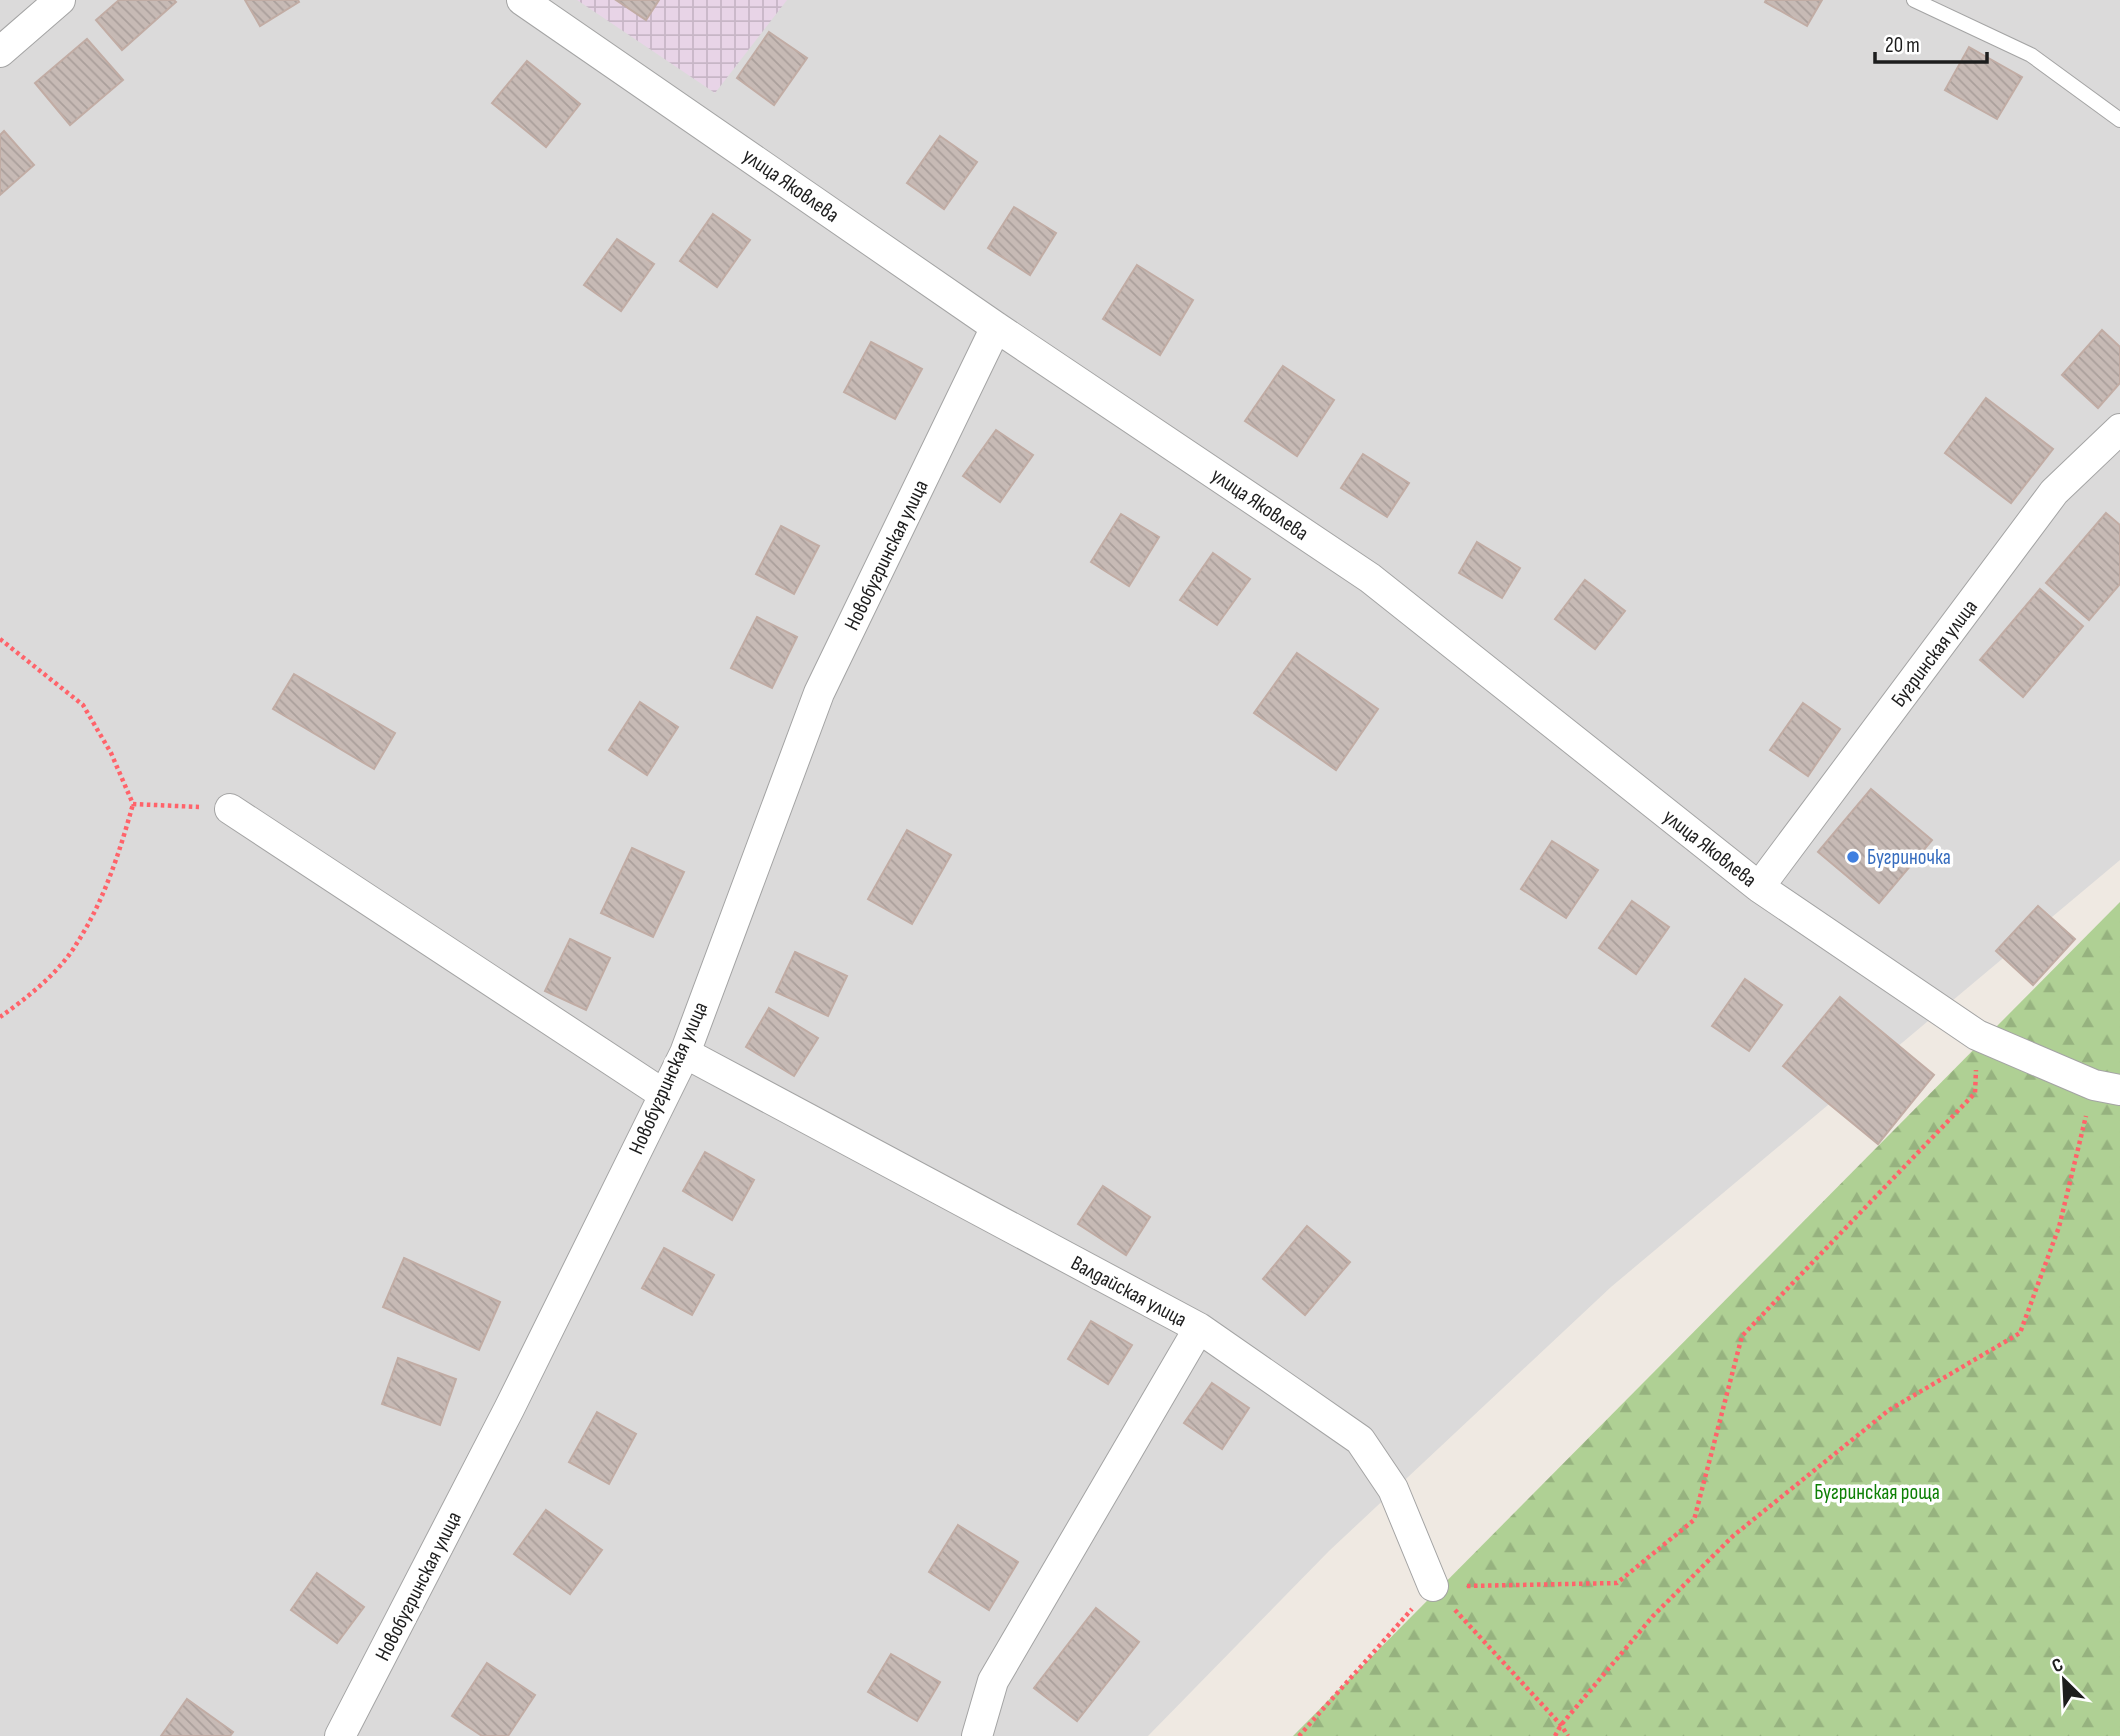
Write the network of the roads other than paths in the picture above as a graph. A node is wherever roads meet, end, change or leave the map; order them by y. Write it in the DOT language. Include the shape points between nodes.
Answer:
graph roads {
  1 [pos="60,0"];
  2 [pos="522,0"];
  3 [pos="1914,0"];
  4 [pos="0,52"];
  5 [pos="2120,120"];
  6 [pos="996,327"];
  7 [pos="2120,429"];
  8 [pos="230,809"];
  9 [pos="1759,887"];
  10 [pos="685,1053"];
  11 [pos="2107,1087"];
  12 [pos="663,1094"];
  13 [pos="1199,1328"];
  14 [pos="1433,1586"];
  15 [pos="340,1736"];
  16 [pos="977,1736"];
  1 -- 4 [label="street"];
  2 -- 6 [label="street, улица Яковлева"];
  3 -- 5 [label="lane" via="2031,55"];
  6 -- 9 [label="street, улица Яковлева" via="1370,578"];
  6 -- 10 [label="street, Новобугринская улица" via="819,693"];
  7 -- 9 [label="street, Бугринская улица" via="2054,492"];
  8 -- 12 [label="street"];
  9 -- 11 [label="street, улица Яковлева" via="1977,1035"];
  10 -- 12 [label="street, Новобугринская улица"];
  10 -- 13 [label="street, Валдайская улица"];
  12 -- 15 [label="street, Новобугринская улица" via="509,1409"];
  13 -- 14 [label="street" via="1360,1440 1393,1489"];
  13 -- 16 [label="street, Валдайская улица" via="993,1681"];
}
